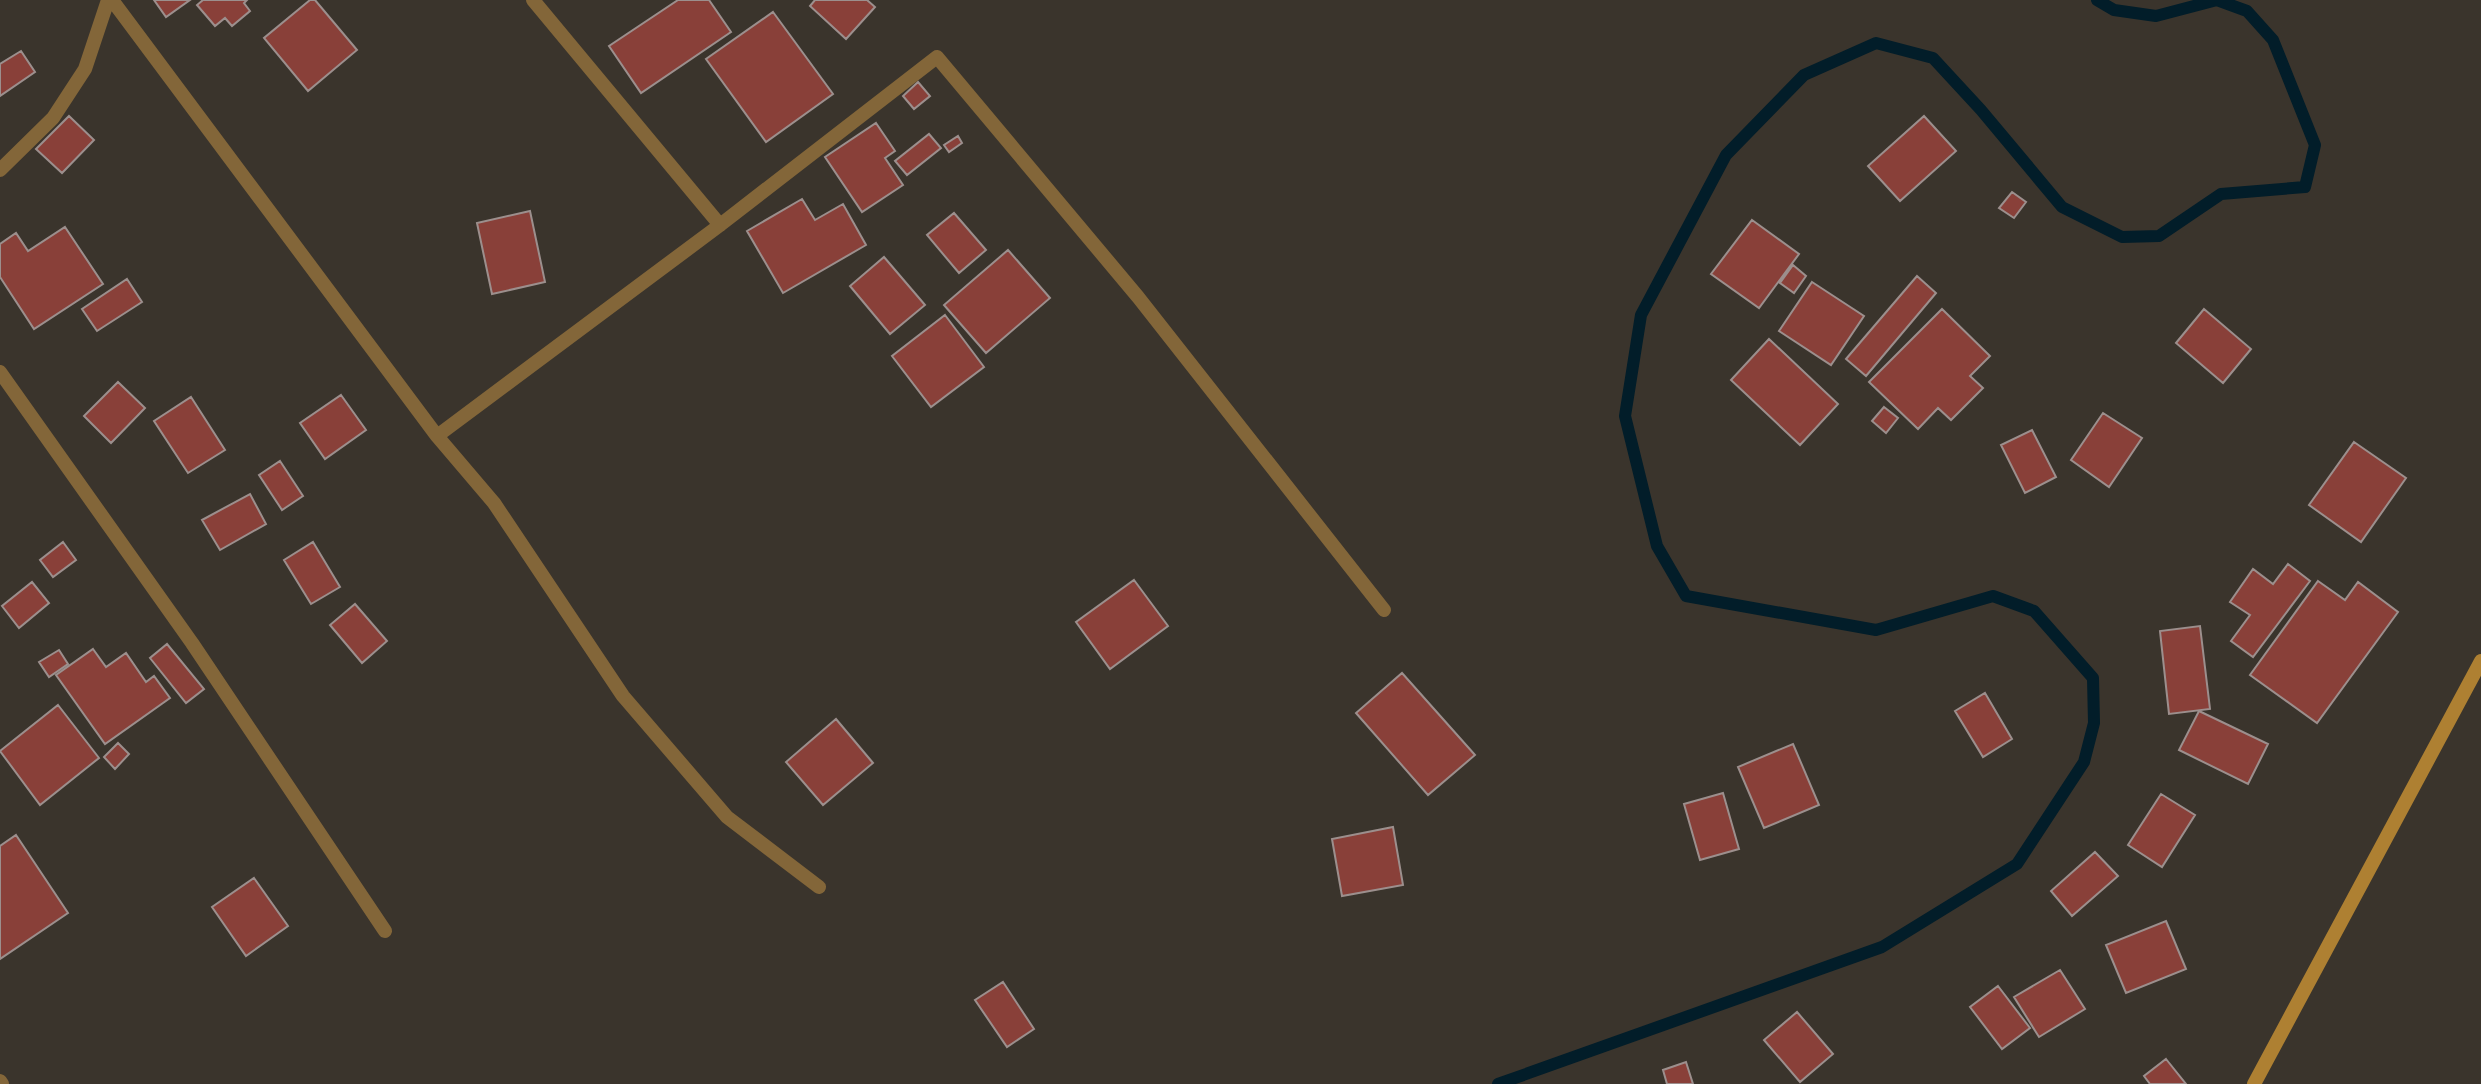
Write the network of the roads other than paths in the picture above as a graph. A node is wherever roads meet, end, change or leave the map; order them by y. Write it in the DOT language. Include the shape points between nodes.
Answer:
graph roads {
  1 [pos="110,0"];
  2 [pos="533,0"];
  3 [pos="0,170"];
  4 [pos="720,225"];
  5 [pos="0,372"];
  6 [pos="437,436"];
  7 [pos="1384,610"];
  8 [pos="2481,661"];
  9 [pos="819,887"];
  10 [pos="385,931"];
  11 [pos="2254,1084"];
  1 -- 3 [label="street" via="85,69 53,118"];
  1 -- 6 [label="street"];
  2 -- 4 [label="street"];
  4 -- 6 [label="street"];
  4 -- 7 [label="street" via="937,57 1138,297"];
  5 -- 10 [label="street" via="192,643"];
  6 -- 9 [label="street" via="494,503 623,696 727,817"];
  8 -- 11 [label="street"];
}
